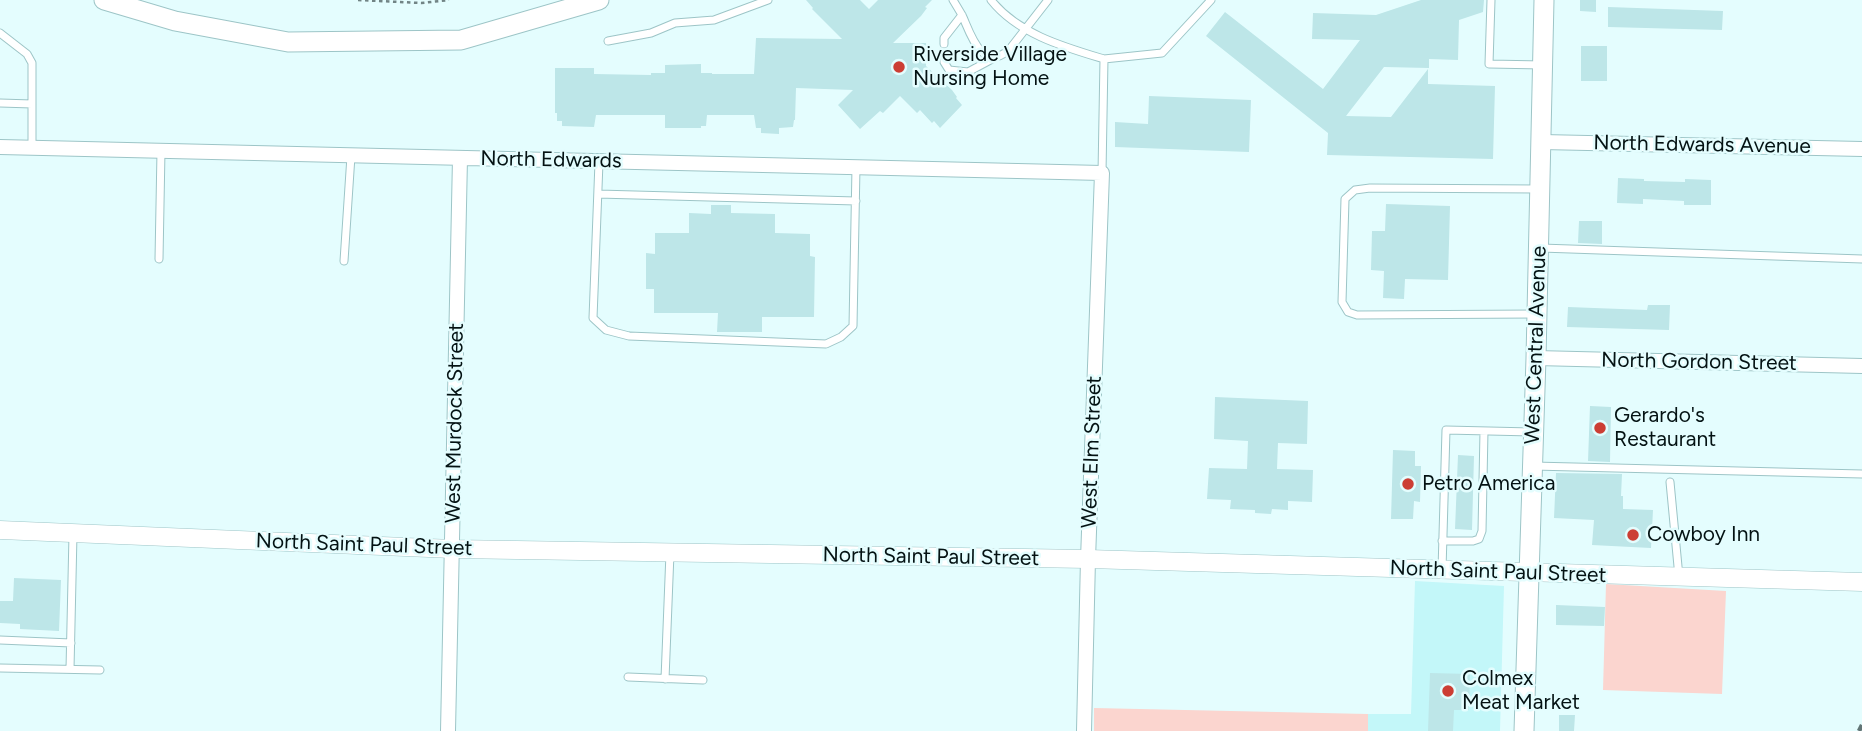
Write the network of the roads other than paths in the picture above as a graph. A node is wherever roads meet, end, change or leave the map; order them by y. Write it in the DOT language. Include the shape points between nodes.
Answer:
graph roads {
  1 [pos="104,0"];
  2 [pos="599,0"];
  3 [pos="768,0"];
  4 [pos="953,0"];
  5 [pos="991,0"];
  6 [pos="1048,0"];
  7 [pos="1211,0"];
  8 [pos="1491,0"];
  9 [pos="1544,0"];
  10 [pos="962,15"];
  11 [pos="1024,29"];
  12 [pos="0,33"];
  13 [pos="608,41"];
  14 [pos="944,44"];
  15 [pos="996,57"];
  16 [pos="944,59"];
  17 [pos="1104,59"];
  18 [pos="1543,65"];
  19 [pos="0,103"];
  20 [pos="32,104"];
  21 [pos="1542,142"];
  22 [pos="0,147"];
  23 [pos="32,148"];
  24 [pos="1862,149"];
  25 [pos="161,151"];
  26 [pos="351,155"];
  27 [pos="460,158"];
  28 [pos="599,161"];
  29 [pos="856,167"];
  30 [pos="1102,173"];
  31 [pos="1541,189"];
  32 [pos="598,194"];
  33 [pos="856,201"];
  34 [pos="1539,248"];
  35 [pos="159,259"];
  36 [pos="1862,259"];
  37 [pos="344,261"];
  38 [pos="1537,314"];
  39 [pos="1536,358"];
  40 [pos="1862,366"];
  41 [pos="1484,431"];
  42 [pos="1534,432"];
  43 [pos="1533,466"];
  44 [pos="1862,474"];
  45 [pos="1670,482"];
  46 [pos="0,530"];
  47 [pos="73,533"];
  48 [pos="1443,541"];
  49 [pos="453,549"];
  50 [pos="670,552"];
  51 [pos="1088,559"];
  52 [pos="1442,571"];
  53 [pos="1529,573"];
  54 [pos="1679,577"];
  55 [pos="1862,582"];
  56 [pos="0,640"];
  57 [pos="71,643"];
  58 [pos="0,668"];
  59 [pos="70,669"];
  60 [pos="100,670"];
  61 [pos="628,677"];
  62 [pos="665,679"];
  63 [pos="703,680"];
  64 [pos="448,731"];
  65 [pos="1084,731"];
  66 [pos="1524,731"];
  1 -- 2 [label="main road" via="175,22 288,42 461,40"];
  3 -- 13 [label="lane" via="715,20 675,23"];
  4 -- 10 [label="lane"];
  5 -- 11 [label="lane"];
  6 -- 11 [label="lane"];
  7 -- 17 [label="lane" via="1162,53"];
  8 -- 18 [label="lane" via="1489,64"];
  9 -- 18 [label="main road, West Central Avenue"];
  10 -- 14 [label="lane"];
  10 -- 15 [label="lane" via="977,48"];
  11 -- 15 [label="lane" via="1009,50"];
  11 -- 17 [label="lane"];
  12 -- 20 [label="lane" via="32,63"];
  15 -- 16 [label="lane" via="968,72 950,70"];
  17 -- 30 [label="lane"];
  18 -- 21 [label="main road, West Central Avenue"];
  19 -- 20 [label="lane"];
  20 -- 23 [label="lane"];
  21 -- 24 [label="street, North Edwards Avenue"];
  21 -- 31 [label="main road, West Central Avenue"];
  22 -- 23 [label="street, North Edwards"];
  23 -- 25 [label="street, North Edwards"];
  25 -- 26 [label="street, North Edwards"];
  25 -- 35 [label="lane"];
  26 -- 27 [label="street, North Edwards"];
  26 -- 37 [label="lane"];
  27 -- 28 [label="street, North Edwards"];
  27 -- 49 [label="street, West Murdock Street"];
  28 -- 29 [label="street, North Edwards"];
  28 -- 32 [label="lane"];
  29 -- 30 [label="street, North Edwards"];
  29 -- 33 [label="lane"];
  30 -- 51 [label="street, West Elm Street"];
  31 -- 34 [label="main road, West Central Avenue"];
  31 -- 38 [label="lane" via="1355,190 1345,199 1342,289 1342,302 1357,315"];
  32 -- 33 [label="lane"];
  32 -- 33 [label="lane" via="593,318 607,330 629,336 826,344 853,326"];
  34 -- 36 [label="lane"];
  34 -- 38 [label="main road, West Central Avenue"];
  38 -- 39 [label="main road, West Central Avenue"];
  39 -- 40 [label="street, North Gordon Street"];
  39 -- 42 [label="main road, West Central Avenue"];
  41 -- 42 [label="lane"];
  41 -- 48 [label="lane" via="1482,531 1472,541"];
  41 -- 48 [label="lane" via="1446,430"];
  42 -- 43 [label="main road, West Central Avenue"];
  43 -- 44 [label="lane"];
  43 -- 53 [label="main road, West Central Avenue"];
  45 -- 54 [label="lane"];
  46 -- 47 [label="street, North Saint Paul Street"];
  47 -- 49 [label="street, North Saint Paul Street"];
  47 -- 57 [label="lane"];
  48 -- 52 [label="lane"];
  49 -- 50 [label="street, North Saint Paul Street"];
  49 -- 64 [label="street, West Murdock Street"];
  50 -- 51 [label="street, North Saint Paul Street"];
  50 -- 62 [label="lane"];
  51 -- 52 [label="street, North Saint Paul Street"];
  51 -- 65 [label="street, West Elm Street"];
  52 -- 53 [label="street, North Saint Paul Street"];
  53 -- 54 [label="street, North Saint Paul Street"];
  53 -- 66 [label="main road, West Central Avenue"];
  54 -- 55 [label="street, North Saint Paul Street"];
  56 -- 57 [label="lane"];
  57 -- 59 [label="lane"];
  58 -- 59 [label="lane"];
  59 -- 60 [label="lane"];
  61 -- 62 [label="lane"];
  62 -- 63 [label="lane"];
}
